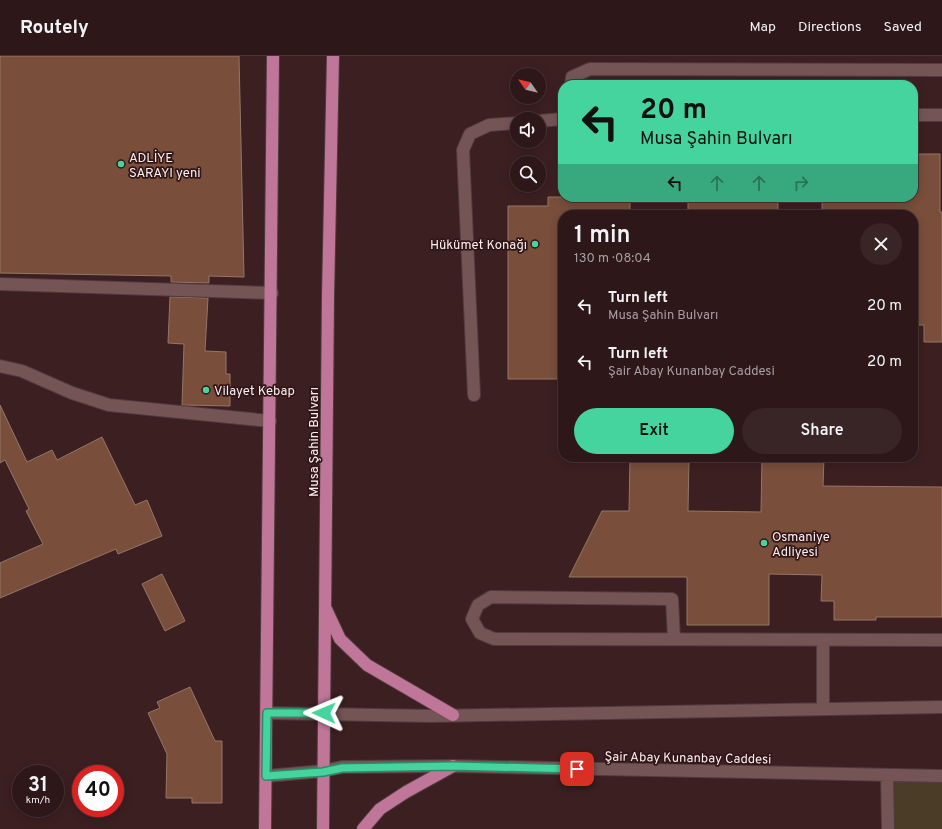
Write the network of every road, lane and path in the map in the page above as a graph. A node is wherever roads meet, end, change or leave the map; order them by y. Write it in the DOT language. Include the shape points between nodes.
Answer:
graph roads {
  1 [pos="273,56"];
  2 [pos="333,56"];
  3 [pos="942,70"];
  4 [pos="572,80"];
  5 [pos="942,115"];
  6 [pos="918,116"];
  7 [pos="558,119"];
  8 [pos="546,120"];
  9 [pos="510,124"];
  10 [pos="0,284"];
  11 [pos="272,293"];
  12 [pos="0,366"];
  13 [pos="474,395"];
  14 [pos="270,421"];
  15 [pos="325,607"];
  16 [pos="674,639"];
  17 [pos="823,640"];
  18 [pos="942,640"];
  19 [pos="942,707"];
  20 [pos="823,709"];
  21 [pos="267,713"];
  22 [pos="324,713"];
  23 [pos="453,715"];
  24 [pos="453,766"];
  25 [pos="323,772"];
  26 [pos="888,774"];
  27 [pos="266,776"];
  28 [pos="942,776"];
  29 [pos="265,829"];
  30 [pos="323,829"];
  31 [pos="363,829"];
  32 [pos="888,829"];
  1 -- 11 [label="main road"];
  2 -- 15 [label="main road, Musa Şahin Bulvarı"];
  3 -- 4 [label="street" via="590,69 572,77"];
  5 -- 6 [label="street"];
  7 -- 8 [label="street"];
  9 -- 13 [label="street" via="489,125 470,134 463,150"];
  10 -- 11 [label="street"];
  11 -- 14 [label="main road"];
  12 -- 14 [label="street" via="22,371 72,393 109,405"];
  14 -- 21 [label="main road"];
  15 -- 22 [label="main road, Musa Şahin Bulvarı"];
  15 -- 23 [label="main road" via="340,639 367,665"];
  16 -- 16 [label="street" via="494,639 480,633 472,619 478,606 491,597 672,599"];
  16 -- 17 [label="street"];
  17 -- 18 [label="street"];
  17 -- 20 [label="street"];
  19 -- 20 [label="street"];
  20 -- 23 [label="street"];
  21 -- 22 [label="street"];
  21 -- 27 [label="main road"];
  22 -- 23 [label="street"];
  22 -- 25 [label="main road, Musa Şahin Bulvarı"];
  24 -- 25 [label="street, Şair Abay Kunanbay Caddesi" via="342,768"];
  24 -- 26 [label="street, Şair Abay Kunanbay Caddesi"];
  24 -- 31 [label="main road" via="380,809"];
  25 -- 27 [label="street, Şair Abay Kunanbay Caddesi"];
  25 -- 30 [label="main road, Musa Şahin Bulvarı"];
  26 -- 28 [label="street, Şair Abay Kunanbay Caddesi"];
  26 -- 32 [label="street"];
  27 -- 29 [label="main road"];
}
